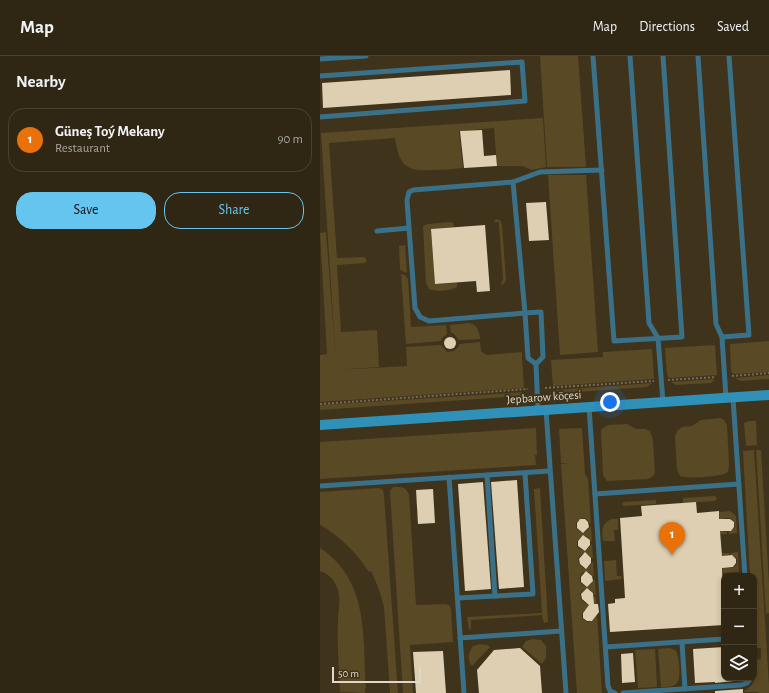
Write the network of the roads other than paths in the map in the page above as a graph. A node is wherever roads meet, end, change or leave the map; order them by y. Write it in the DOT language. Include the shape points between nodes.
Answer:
graph roads {
  1 [pos="366,56"];
  2 [pos="593,56"];
  3 [pos="630,56"];
  4 [pos="663,56"];
  5 [pos="698,56"];
  6 [pos="729,56"];
  7 [pos="320,59"];
  8 [pos="320,76"];
  9 [pos="320,117"];
  10 [pos="602,170"];
  11 [pos="513,182"];
  12 [pos="409,228"];
  13 [pos="377,231"];
  14 [pos="525,313"];
  15 [pos="658,338"];
  16 [pos="722,338"];
  17 [pos="536,364"];
  18 [pos="769,395"];
  19 [pos="729,398"];
  20 [pos="663,402"];
  21 [pos="589,407"];
  22 [pos="542,410"];
  23 [pos="320,425"];
  24 [pos="549,472"];
  25 [pos="525,473"];
  26 [pos="487,475"];
  27 [pos="450,477"];
  28 [pos="739,484"];
  29 [pos="320,486"];
  30 [pos="595,494"];
  31 [pos="745,573"];
  32 [pos="496,596"];
  33 [pos="458,598"];
  34 [pos="561,630"];
  35 [pos="460,638"];
  36 [pos="721,639"];
  37 [pos="682,642"];
  38 [pos="606,647"];
  39 [pos="749,681"];
  40 [pos="685,689"];
  41 [pos="464,693"];
  42 [pos="566,693"];
  43 [pos="615,693"];
  44 [pos="623,693"];
  1 -- 7 [label="lane"];
  2 -- 10 [label="lane"];
  3 -- 15 [label="lane" via="648,323"];
  4 -- 15 [label="lane" via="682,337"];
  5 -- 16 [label="lane" via="716,324"];
  6 -- 16 [label="lane" via="749,336"];
  8 -- 9 [label="lane" via="522,62 525,101"];
  10 -- 11 [label="lane" via="540,172"];
  10 -- 15 [label="lane" via="614,341"];
  11 -- 12 [label="lane" via="413,190 409,192 407,200"];
  11 -- 14 [label="lane"];
  12 -- 13 [label="lane"];
  12 -- 14 [label="lane" via="414,308 420,317 429,320"];
  14 -- 17 [label="lane" via="528,358"];
  14 -- 17 [label="lane" via="540,312 543,357"];
  15 -- 20 [label="lane"];
  16 -- 19 [label="lane"];
  17 -- 22 [label="lane"];
  18 -- 19 [label="street, Jepbarow köçesi"];
  19 -- 20 [label="street, Jepbarow köçesi"];
  19 -- 28 [label="lane"];
  20 -- 21 [label="street, Jepbarow köçesi"];
  21 -- 22 [label="street, Jepbarow köçesi"];
  21 -- 30 [label="lane"];
  22 -- 23 [label="street, Jepbarow köçesi"];
  22 -- 24 [label="lane"];
  24 -- 25 [label="lane"];
  24 -- 34 [label="lane"];
  25 -- 26 [label="lane"];
  25 -- 32 [label="lane" via="533,594"];
  26 -- 27 [label="lane"];
  26 -- 32 [label="lane"];
  27 -- 29 [label="lane"];
  27 -- 33 [label="lane"];
  28 -- 30 [label="lane"];
  28 -- 31 [label="lane"];
  30 -- 38 [label="lane"];
  32 -- 33 [label="lane"];
  33 -- 35 [label="lane"];
  34 -- 35 [label="lane"];
  34 -- 42 [label="lane"];
  35 -- 41 [label="lane"];
  36 -- 37 [label="lane"];
  37 -- 38 [label="lane"];
  37 -- 40 [label="lane"];
  38 -- 43 [label="lane" via="608,686 610,691"];
  39 -- 40 [label="lane" via="741,685"];
  40 -- 44 [label="lane"];
}
